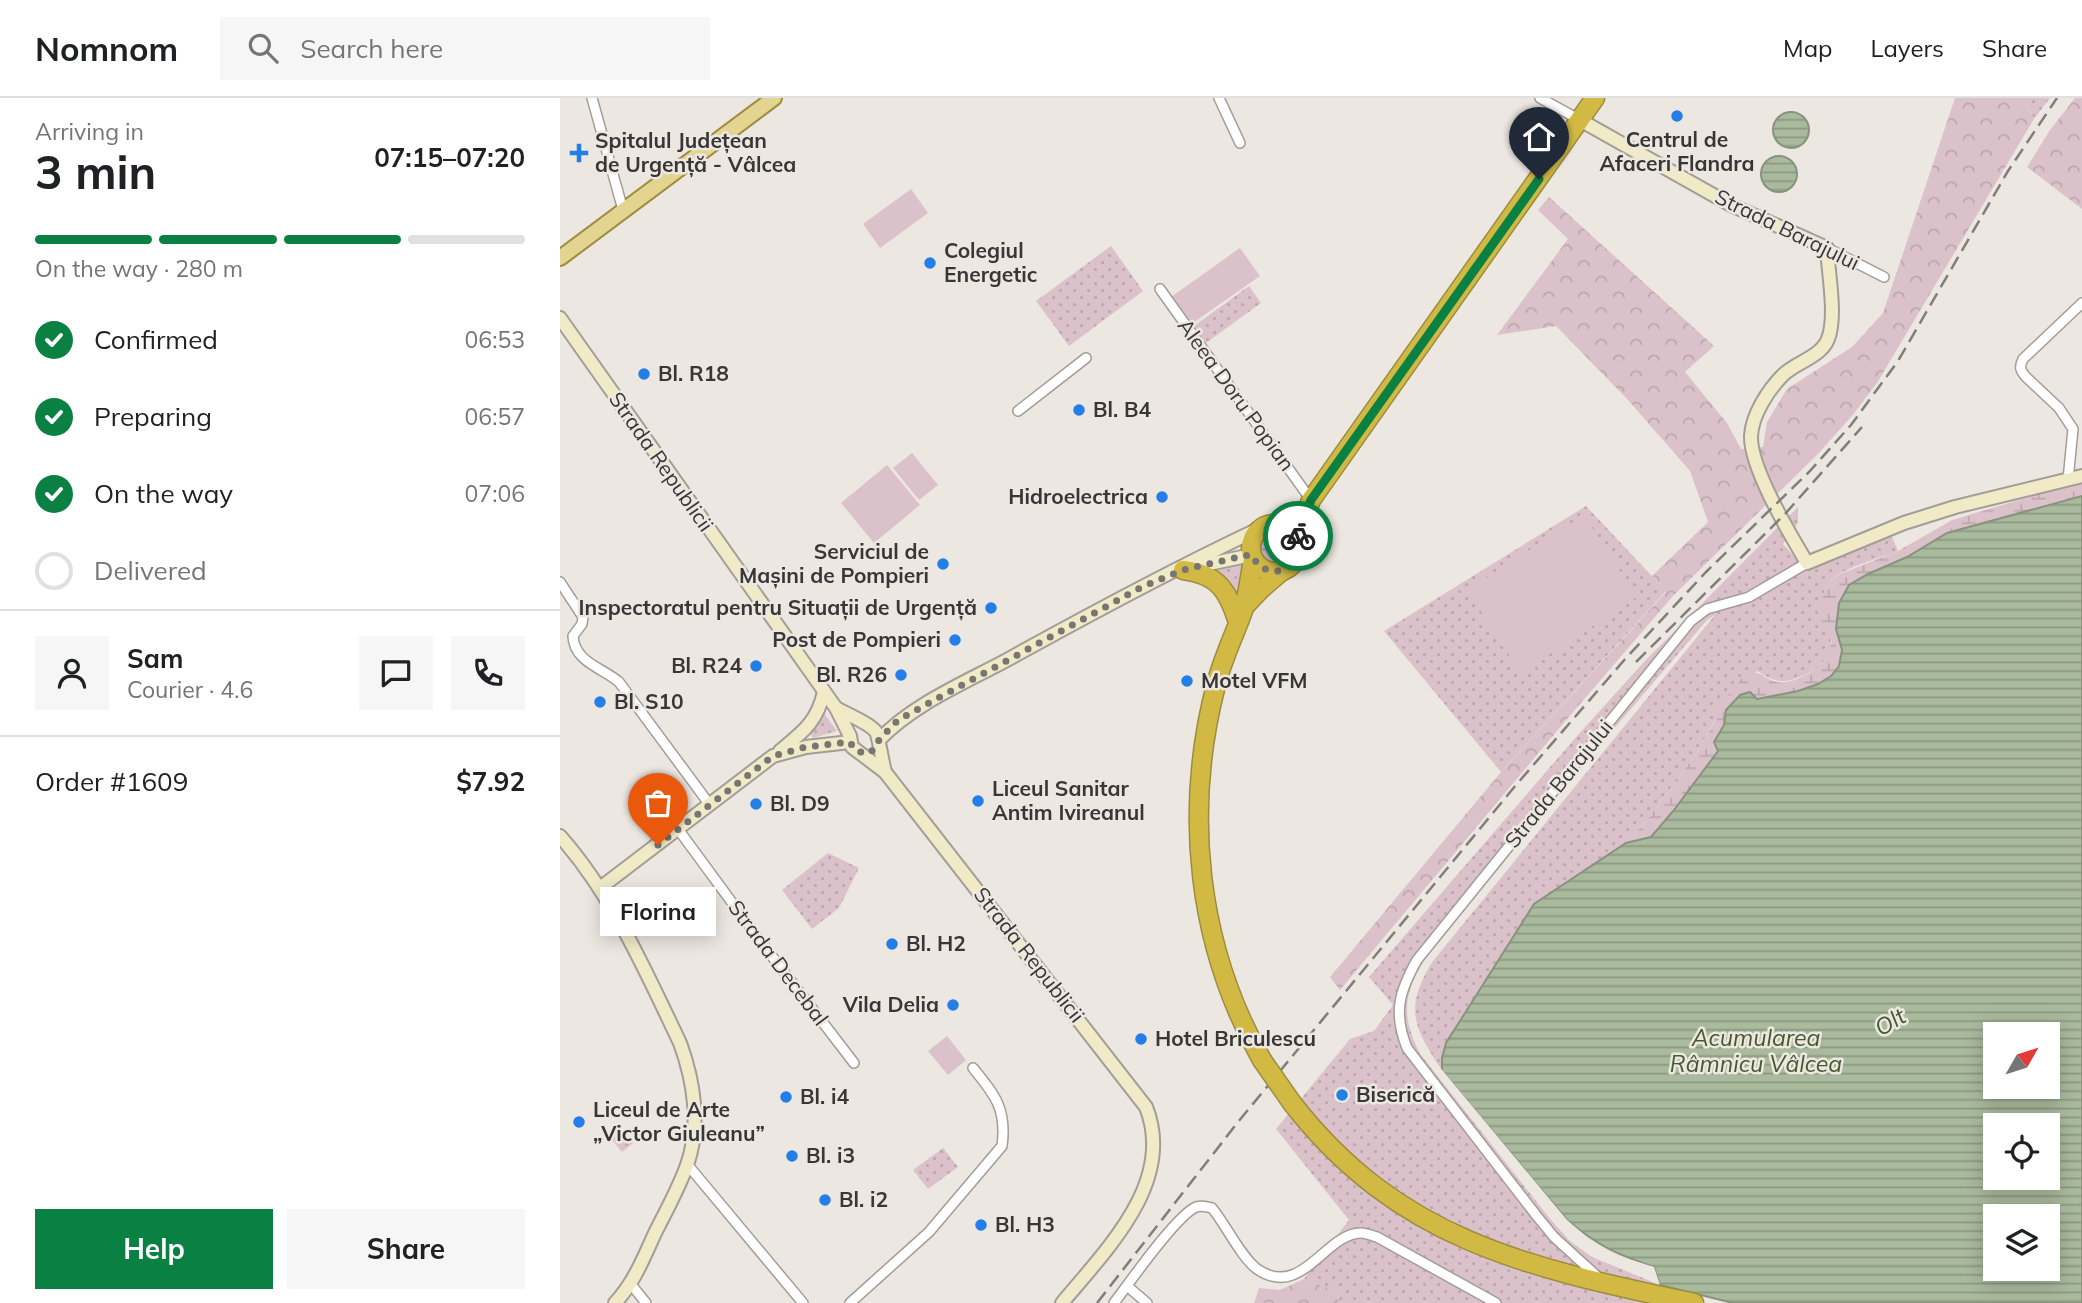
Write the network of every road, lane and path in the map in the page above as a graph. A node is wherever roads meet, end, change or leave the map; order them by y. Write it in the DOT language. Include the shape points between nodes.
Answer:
graph roads {
  1 [pos="592,98"];
  2 [pos="774,98"];
  3 [pos="1219,98"];
  4 [pos="1540,98"];
  5 [pos="1595,98"];
  6 [pos="1580,120"];
  7 [pos="1240,143"];
  8 [pos="623,210"];
  9 [pos="1827,248"];
  10 [pos="560,258"];
  11 [pos="1884,277"];
  12 [pos="1160,289"];
  13 [pos="2082,303"];
  14 [pos="560,318"];
  15 [pos="1086,358"];
  16 [pos="1018,411"];
  17 [pos="2082,477"];
  18 [pos="2068,480"];
  19 [pos="1311,500"];
  20 [pos="1268,526"];
  21 [pos="1297,540"];
  22 [pos="1253,557"];
  23 [pos="1807,563"];
  24 [pos="1183,570"];
  25 [pos="1282,571"];
  26 [pos="1164,576"];
  27 [pos="560,582"];
  28 [pos="1241,615"];
  29 [pos="824,692"];
  30 [pos="835,708"];
  31 [pos="898,720"];
  32 [pos="869,726"];
  33 [pos="850,739"];
  34 [pos="878,743"];
  35 [pos="863,754"];
  36 [pos="773,756"];
  37 [pos="885,772"];
  38 [pos="710,805"];
  39 [pos="678,829"];
  40 [pos="560,836"];
  41 [pos="600,888"];
  42 [pos="854,1063"];
  43 [pos="973,1068"];
  44 [pos="687,1164"];
  45 [pos="630,1283"];
  46 [pos="1605,1284"];
  47 [pos="1127,1286"];
  48 [pos="1137,1299"];
  49 [pos="615,1303"];
  50 [pos="646,1303"];
  51 [pos="803,1303"];
  52 [pos="850,1303"];
  53 [pos="1062,1303"];
  54 [pos="1114,1303"];
  55 [pos="1147,1303"];
  56 [pos="1496,1303"];
  57 [pos="1694,1303"];
  1 -- 8 [label="street"];
  2 -- 8 [label="main road"];
  3 -- 7 [label="street"];
  4 -- 6 [label="street"];
  5 -- 6 [label="highway"];
  6 -- 9 [label="street, Strada Barajului" via="1731,205"];
  6 -- 19 [label="highway"];
  8 -- 10 [label="main road"];
  9 -- 11 [label="street, Strada Barajului"];
  9 -- 23 [label="street" via="1828,340 1775,384 1758,411 1751,434 1768,492"];
  12 -- 19 [label="street, Aleea Doru Popian"];
  13 -- 18 [label="street" via="2020,365 2021,372 2059,408 2073,429"];
  14 -- 29 [label="street, Strada Republicii"];
  15 -- 16 [label="street"];
  17 -- 18 [label="street, Strada Barajului"];
  18 -- 23 [label="street, Strada Barajului" via="1904,523"];
  19 -- 20 [label="highway"];
  19 -- 21 [label="highway"];
  20 -- 21 [label="highway" via="1287,528"];
  20 -- 22 [label="highway" via="1253,539"];
  20 -- 26 [label="street"];
  21 -- 25 [label="highway" via="1296,560"];
  22 -- 24 [label="street"];
  22 -- 25 [label="highway" via="1269,571"];
  22 -- 28 [label="highway"];
  23 -- 46 [label="street, Strada Barajului" via="1749,597 1707,609 1691,621 1417,960 1401,990 1401,1032 1408,1048 1542,1223"];
  24 -- 26 [label="street"];
  24 -- 28 [label="highway" via="1204,574 1218,583"];
  25 -- 28 [label="highway"];
  26 -- 31 [label="street"];
  27 -- 38 [label="street" via="583,617 573,636 575,648 586,661 619,682"];
  28 -- 46 [label="highway, bridge" via="1216,682 1204,742 1199,856 1217,955 1239,1017 1262,1060 1317,1134 1388,1197 1428,1222 1504,1255"];
  29 -- 30 [label="street, Strada Republicii"];
  29 -- 36 [label="street" via="809,726"];
  30 -- 32 [label="street, Strada Republicii"];
  30 -- 33 [label="street, Strada Republicii"];
  31 -- 32 [label="street"];
  31 -- 34 [label="street"];
  32 -- 33 [label="street" via="855,729"];
  32 -- 34 [label="street, Strada Republicii" via="877,733"];
  33 -- 35 [label="street, Strada Republicii"];
  33 -- 36 [label="street"];
  34 -- 35 [label="street" via="872,752"];
  34 -- 37 [label="street, Strada Republicii"];
  35 -- 37 [label="street, Strada Republicii"];
  36 -- 38 [label="street"];
  37 -- 53 [label="street, Strada Republicii" via="1132,1087 1150,1117 1155,1145 1146,1184 1118,1235"];
  38 -- 39 [label="street"];
  39 -- 41 [label="street"];
  39 -- 42 [label="street, Strada Decebal"];
  40 -- 41 [label="street"];
  41 -- 44 [label="street" via="686,1061 694,1097"];
  43 -- 52 [label="street" via="1002,1109 1002,1146 929,1232"];
  44 -- 45 [label="street"];
  44 -- 51 [label="street"];
  45 -- 49 [label="street"];
  45 -- 50 [label="street"];
  46 -- 57 [label="highway"];
  47 -- 48 [label="street"];
  47 -- 54 [label="street"];
  47 -- 56 [label="street" via="1178,1220 1202,1206 1212,1208 1256,1268 1275,1277 1300,1272 1352,1235 1364,1233"];
  48 -- 55 [label="street"];
}
